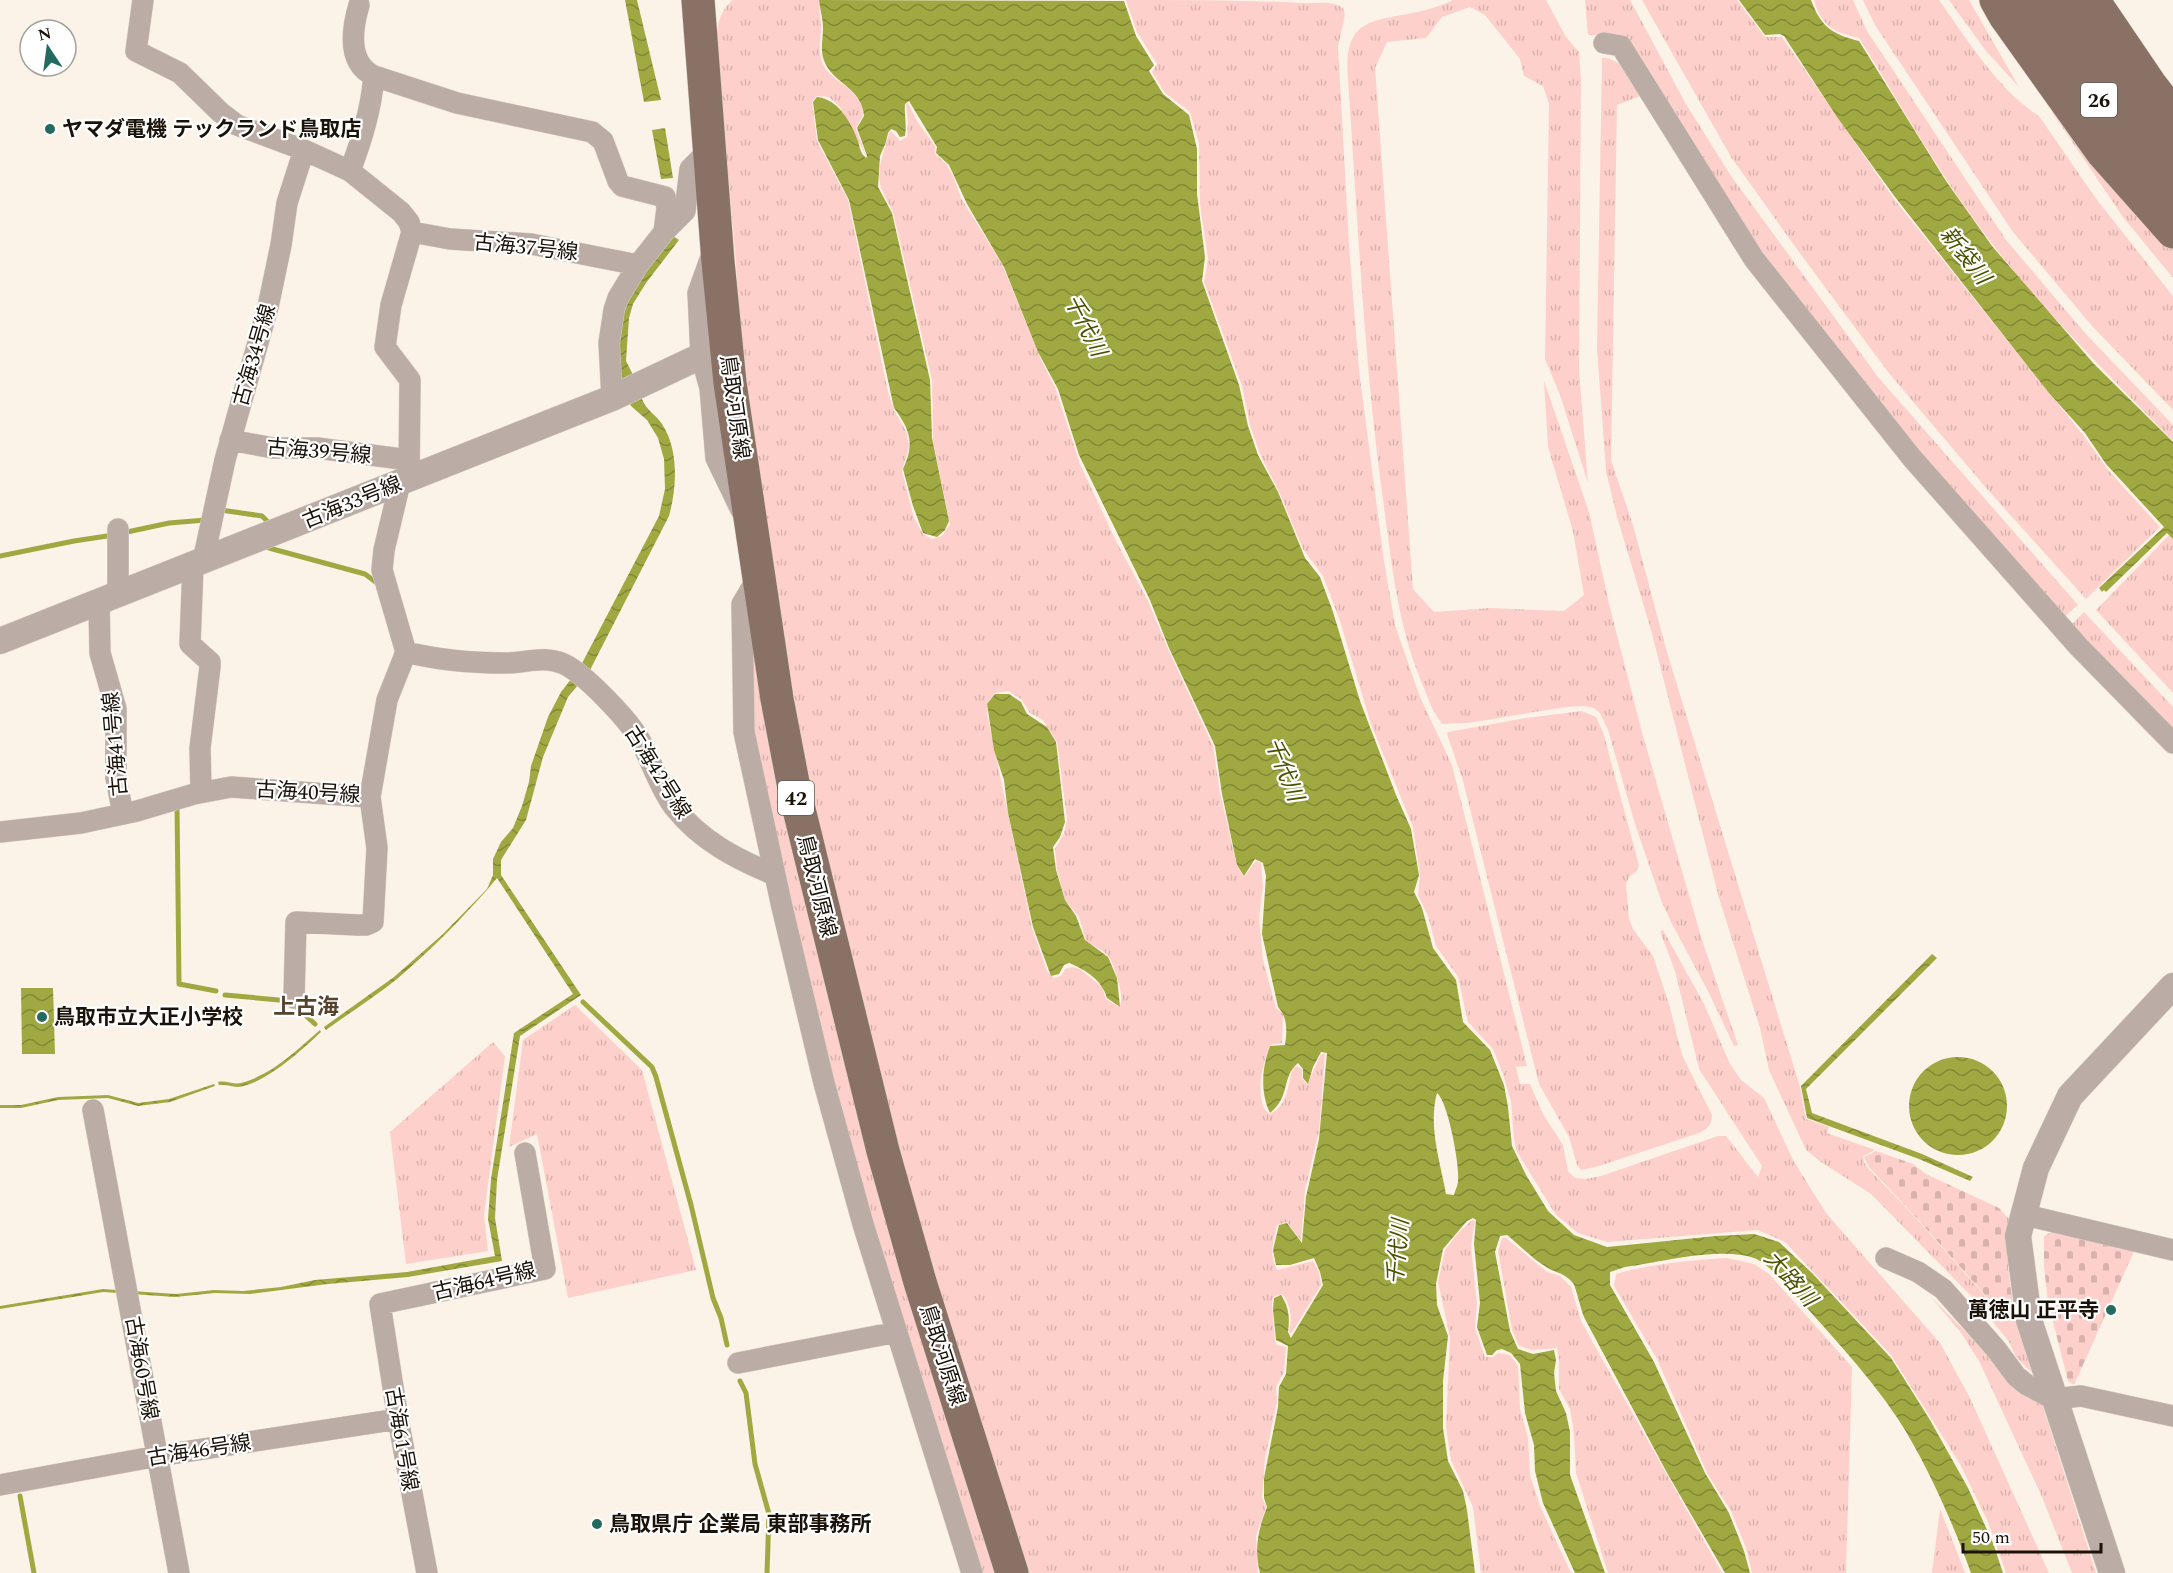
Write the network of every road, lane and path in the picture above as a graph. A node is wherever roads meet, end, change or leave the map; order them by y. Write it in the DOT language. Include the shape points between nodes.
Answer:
graph roads {
  1 [pos="143,0"];
  2 [pos="698,0"];
  3 [pos="1996,0"];
  4 [pos="2030,0"];
  5 [pos="2061,0"];
  6 [pos="2093,0"];
  7 [pos="359,5"];
  8 [pos="1604,43"];
  9 [pos="374,76"];
  10 [pos="2173,114"];
  11 [pos="710,149"];
  12 [pos="304,150"];
  13 [pos="2173,156"];
  14 [pos="350,171"];
  15 [pos="2173,195"];
  16 [pos="412,232"];
  17 [pos="664,232"];
  18 [pos="2173,232"];
  19 [pos="717,242"];
  20 [pos="638,265"];
  21 [pos="701,356"];
  22 [pos="612,398"];
  23 [pos="230,440"];
  24 [pos="406,474"];
  25 [pos="118,529"];
  26 [pos="753,532"];
  27 [pos="198,563"];
  28 [pos="758,577"];
  29 [pos="108,598"];
  30 [pos="0,641"];
  31 [pos="406,651"];
  32 [pos="2173,743"];
  33 [pos="201,792"];
  34 [pos="370,797"];
  35 [pos="123,814"];
  36 [pos="0,832"];
  37 [pos="775,875"];
  38 [pos="2173,986"];
  39 [pos="294,998"];
  40 [pos="93,1110"];
  41 [pos="525,1153"];
  42 [pos="2025,1215"];
  43 [pos="2173,1250"];
  44 [pos="1886,1258"];
  45 [pos="380,1304"];
  46 [pos="897,1332"];
  47 [pos="738,1363"];
  48 [pos="2054,1399"];
  49 [pos="2173,1416"];
  50 [pos="398,1419"];
  51 [pos="158,1456"];
  52 [pos="0,1485"];
  53 [pos="179,1573"];
  54 [pos="427,1573"];
  55 [pos="972,1573"];
  56 [pos="1012,1573"];
  57 [pos="2112,1573"];
  1 -- 12 [label="street" via="136,51 180,73 237,125"];
  2 -- 11 [label="main road, 鳥取河原線 / 42"];
  3 -- 18 [label="main road" via="2102,152"];
  4 -- 15 [label="main road, 26" via="2110,116"];
  5 -- 13 [label="main road, 26"];
  6 -- 10 [label="main road"];
  7 -- 9 [label="street" via="353,30 355,53 366,72"];
  8 -- 32 [label="street" via="1621,46 1754,259 1912,458 2078,646"];
  9 -- 14 [label="street" via="365,132"];
  9 -- 17 [label="street" via="457,103 592,132 603,141 622,186 665,197"];
  11 -- 17 [label="street" via="690,169 685,211"];
  11 -- 19 [label="main road, 鳥取河原線 / 42"];
  12 -- 14 [label="street"];
  12 -- 23 [label="street, 古海34号線" via="287,203 268,307"];
  14 -- 16 [label="street" via="401,212"];
  16 -- 20 [label="street, 古海37号線" via="450,240 531,244"];
  16 -- 24 [label="street" via="391,305 385,347 410,380"];
  17 -- 20 [label="street"];
  19 -- 21 [label="street" via="698,293"];
  19 -- 26 [label="main road, 鳥取河原線 / 42" via="730,383"];
  20 -- 22 [label="street" via="614,310 609,343"];
  21 -- 22 [label="street, 古海33号線"];
  21 -- 26 [label="street" via="710,388 716,458"];
  22 -- 24 [label="street, 古海33号線"];
  23 -- 24 [label="street, 古海39号線" via="273,448 317,448"];
  23 -- 27 [label="street, 古海34号線"];
  24 -- 27 [label="street, 古海33号線"];
  24 -- 31 [label="street" via="382,570"];
  25 -- 29 [label="street, 古海41号線"];
  26 -- 28 [label="main road, 鳥取河原線 / 42"];
  27 -- 29 [label="street, 古海33号線"];
  27 -- 33 [label="street, 古海34号線" via="190,644 210,662 200,748"];
  28 -- 37 [label="street" via="742,604 744,732"];
  28 -- 56 [label="main road, 鳥取河原線 / 42" via="795,793 883,1151"];
  29 -- 30 [label="street, 古海33号線"];
  29 -- 35 [label="street, 古海41号線" via="100,653 116,709 116,778"];
  31 -- 34 [label="street, 古海40号線" via="387,700"];
  31 -- 37 [label="street, 古海42号線" via="437,659 507,663 547,659 573,669 628,723 672,804 700,834 746,863"];
  33 -- 34 [label="street, 古海40号線" via="231,787"];
  33 -- 35 [label="street, 古海40号線"];
  34 -- 39 [label="street" via="377,848 373,922 296,922"];
  35 -- 36 [label="street, 古海40号線"];
  37 -- 46 [label="street" via="824,1083"];
  38 -- 42 [label="street" via="2070,1096 2036,1168"];
  40 -- 51 [label="street, 古海60号線"];
  41 -- 45 [label="street, 古海64号線" via="545,1269"];
  42 -- 43 [label="street"];
  42 -- 48 [label="street" via="2018,1236 2029,1320"];
  44 -- 48 [label="street" via="1943,1289 2016,1376"];
  45 -- 50 [label="street, 古海61号線"];
  46 -- 47 [label="street"];
  46 -- 55 [label="street"];
  48 -- 49 [label="street" via="2081,1396"];
  48 -- 57 [label="street"];
  50 -- 51 [label="street, 古海46号線"];
  50 -- 54 [label="street, 古海61号線"];
  51 -- 52 [label="street, 古海46号線"];
  51 -- 53 [label="street, 古海60号線"];
}
